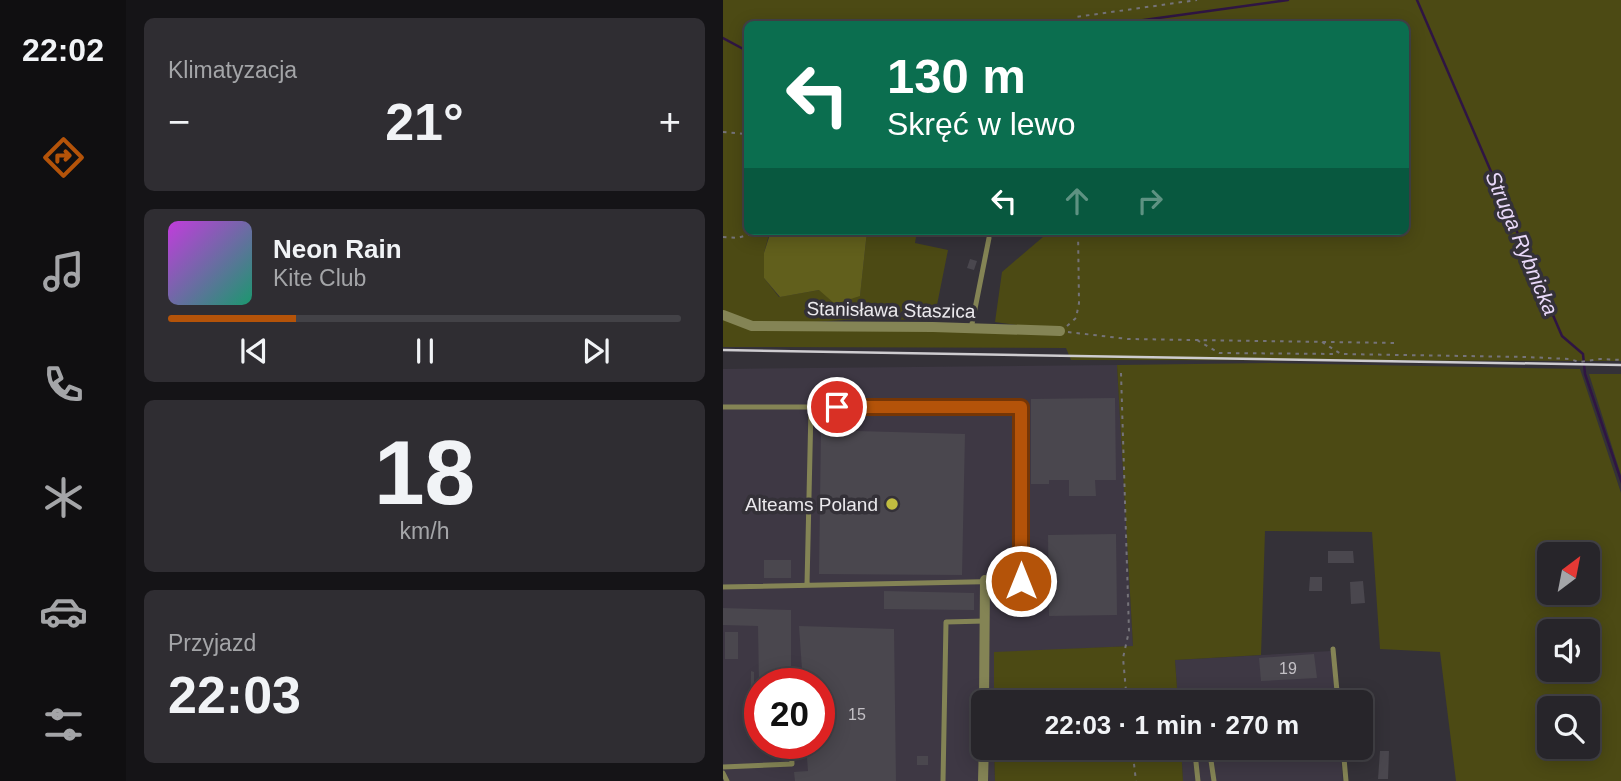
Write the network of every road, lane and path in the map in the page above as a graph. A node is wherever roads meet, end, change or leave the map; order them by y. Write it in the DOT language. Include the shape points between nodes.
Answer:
graph roads {
  1 [pos="1197,0"];
  2 [pos="1076,21"];
  3 [pos="723,132"];
  4 [pos="744,134"];
  5 [pos="748,235"];
  6 [pos="1078,235"];
  7 [pos="723,237"];
  8 [pos="989,238"];
  9 [pos="723,316"];
  10 [pos="971,329"];
  11 [pos="1060,331"];
  12 [pos="1196,340"];
  13 [pos="1321,341"];
  14 [pos="1394,343"];
  15 [pos="1341,354"];
  16 [pos="1621,360"];
  17 [pos="1121,373"];
  18 [pos="723,407"];
  19 [pos="811,408"];
  20 [pos="985,580"];
  21 [pos="807,585"];
  22 [pos="723,587"];
  23 [pos="985,621"];
  24 [pos="1333,649"];
  25 [pos="984,690"];
  26 [pos="1126,690"];
  27 [pos="1337,690"];
  28 [pos="792,759"];
  29 [pos="984,760"];
  30 [pos="1134,760"];
  31 [pos="1196,760"];
  32 [pos="1211,760"];
  33 [pos="1344,760"];
  34 [pos="723,767"];
  35 [pos="723,773"];
  36 [pos="727,781"];
  37 [pos="943,781"];
  38 [pos="983,781"];
  39 [pos="1136,781"];
  40 [pos="1198,781"];
  41 [pos="1214,781"];
  42 [pos="1346,781"];
  1 -- 2 [label="path" via="1076,17"];
  3 -- 4 [label="path"];
  5 -- 7 [label="path"];
  6 -- 11 [label="path" via="1079,303 1076,318"];
  8 -- 10 [label="lane"];
  9 -- 10 [label="street, Stanisława Staszica" via="752,326"];
  10 -- 11 [label="street, Stanisława Staszica"];
  11 -- 12 [label="path"];
  12 -- 13 [label="path"];
  12 -- 15 [label="path" via="1219,353"];
  13 -- 14 [label="path"];
  13 -- 15 [label="path"];
  15 -- 16 [label="path"];
  17 -- 26 [label="path"];
  18 -- 19 [label="lane"];
  19 -- 20 [label="lane" via="1021,407 1021,581"];
  19 -- 21 [label="lane"];
  20 -- 21 [label="lane"];
  20 -- 23 [label="street"];
  21 -- 22 [label="lane"];
  23 -- 25 [label="street"];
  23 -- 37 [label="lane" via="946,622"];
  24 -- 27 [label="lane"];
  28 -- 34 [label="lane" via="792,764"];
  29 -- 38 [label="street"];
  30 -- 39 [label="path"];
  31 -- 40 [label="lane"];
  32 -- 41 [label="lane"];
  33 -- 42 [label="lane"];
  35 -- 36 [label="lane"];
}
